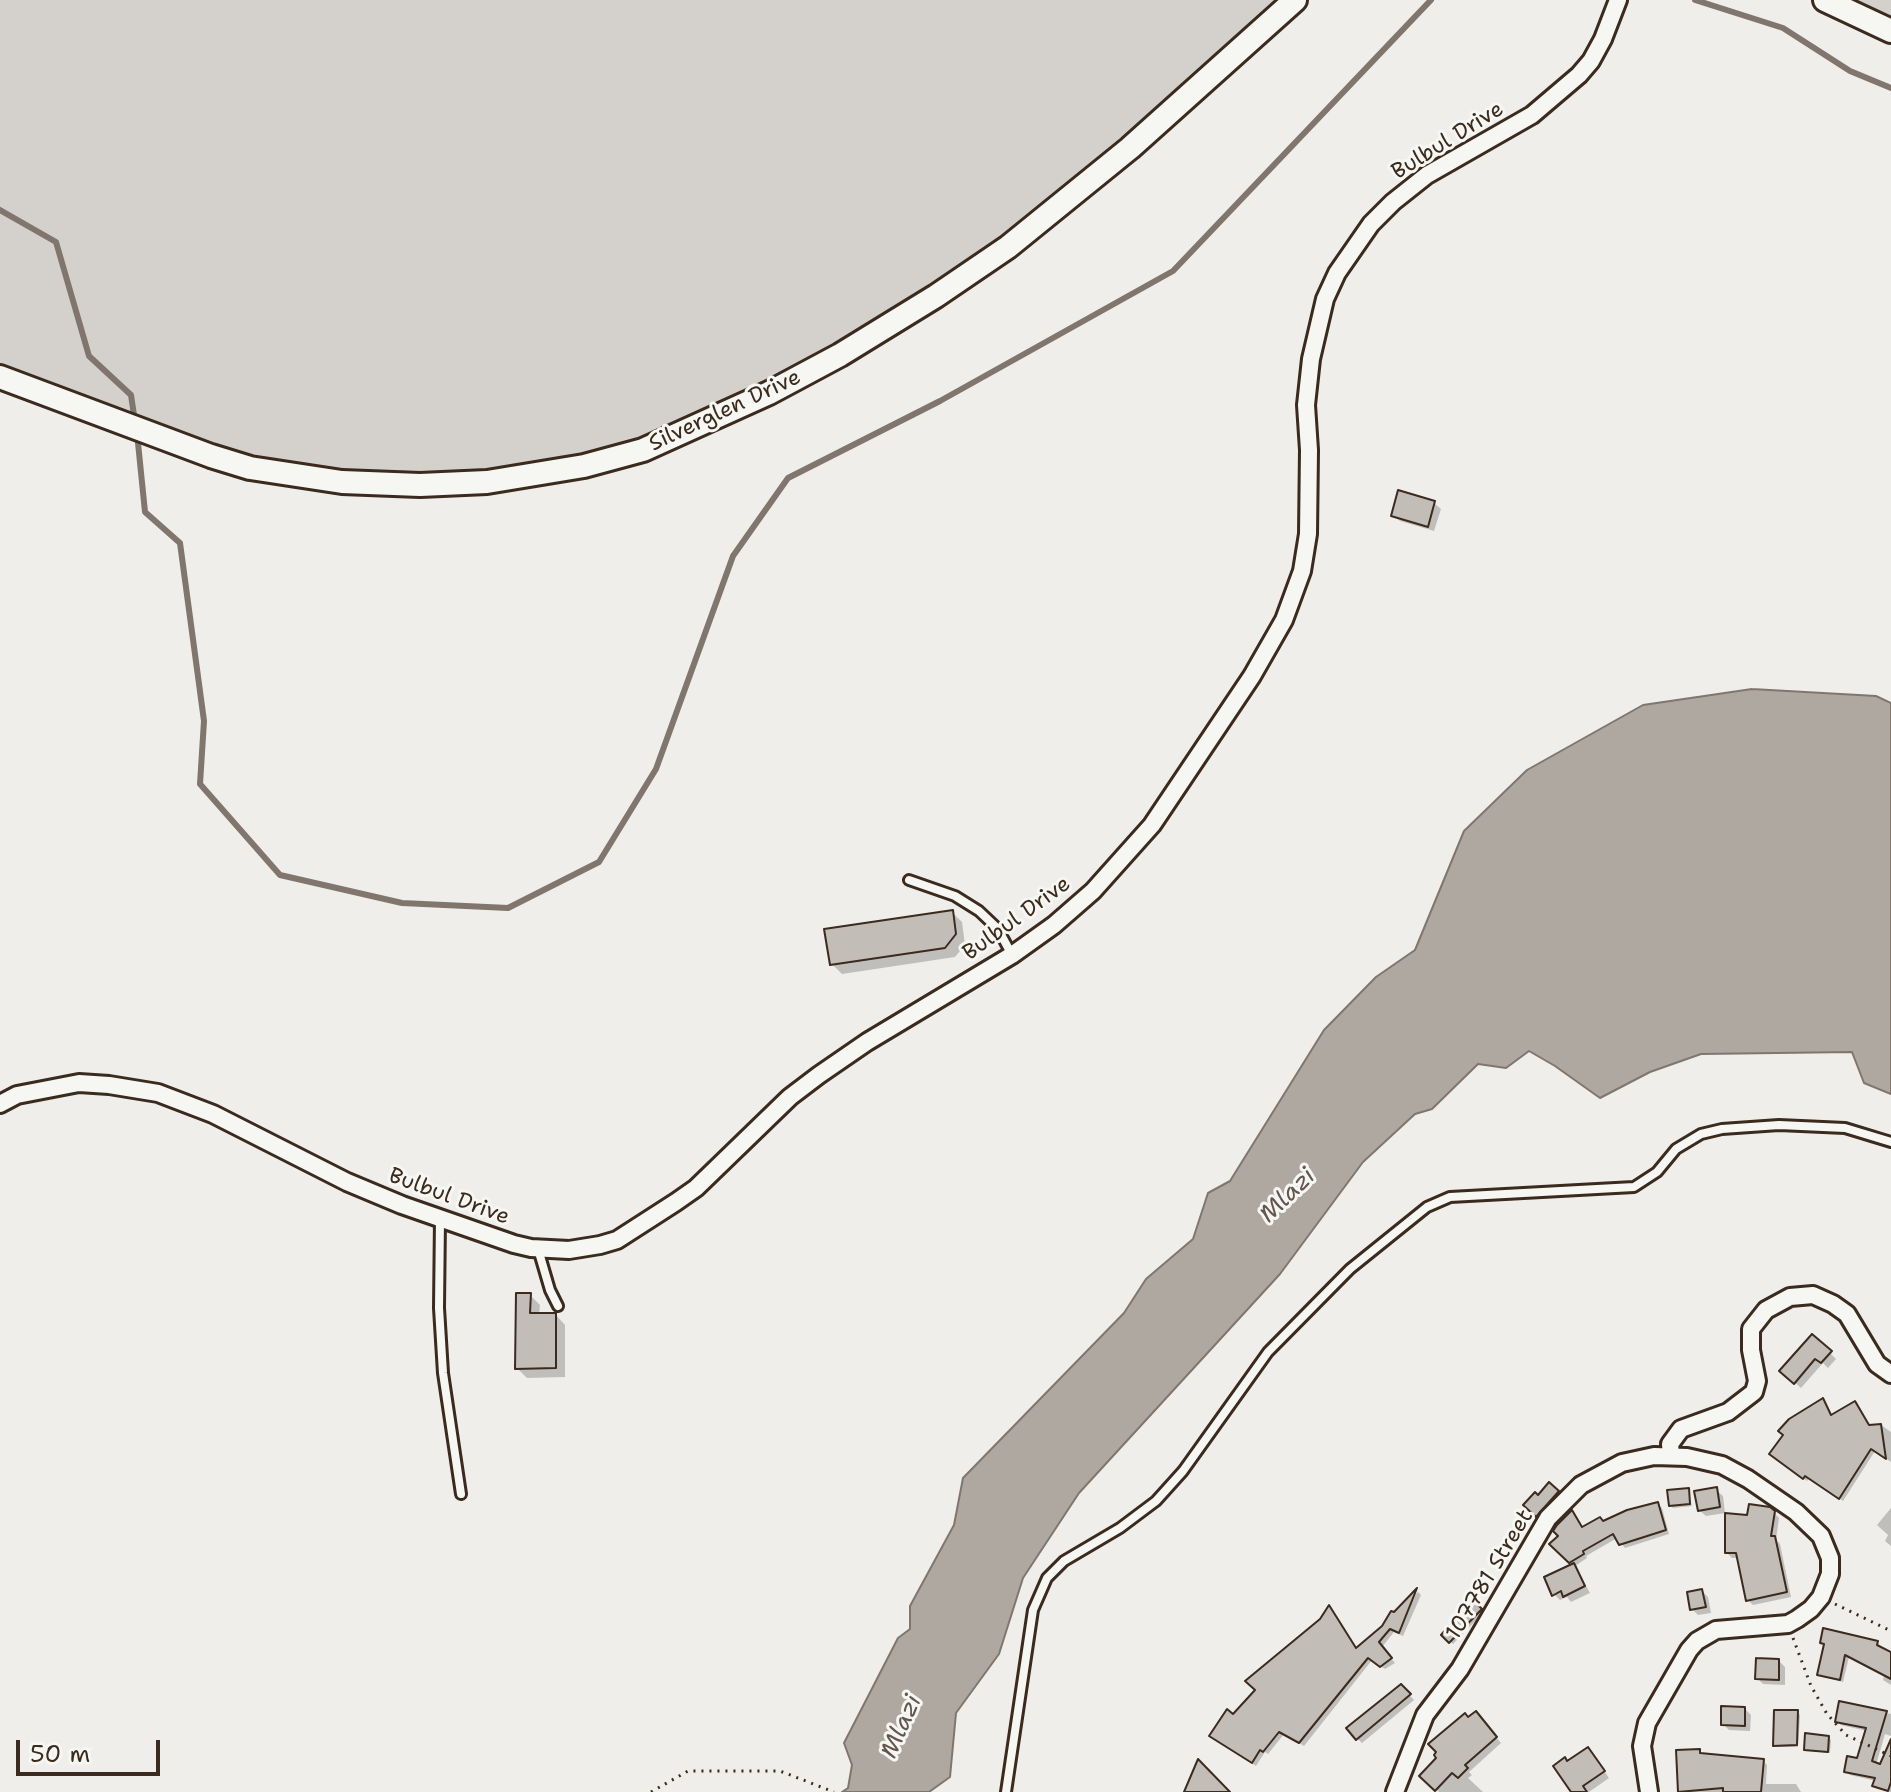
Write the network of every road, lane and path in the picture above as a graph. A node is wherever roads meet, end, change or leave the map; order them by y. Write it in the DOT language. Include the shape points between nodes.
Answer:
graph roads {
  1 [pos="1295,0"];
  2 [pos="1618,0"];
  3 [pos="1825,0"];
  4 [pos="1891,31"];
  5 [pos="0,377"];
  6 [pos="909,880"];
  7 [pos="1012,955"];
  8 [pos="0,1104"];
  9 [pos="1891,1142"];
  10 [pos="440,1219"];
  11 [pos="538,1249"];
  12 [pos="558,1306"];
  13 [pos="1891,1374"];
  14 [pos="1671,1456"];
  15 [pos="461,1494"];
  16 [pos="1821,1597"];
  17 [pos="1788,1624"];
  18 [pos="1891,1631"];
  19 [pos="1891,1756"];
  20 [pos="651,1792"];
  21 [pos="834,1792"];
  22 [pos="1006,1792"];
  23 [pos="1395,1792"];
  24 [pos="1649,1792"];
  1 -- 5 [label="street, Silverglen Drive" via="1130,148 1008,247 840,355 643,450 533,476 447,485 299,477 190,450"];
  2 -- 7 [label="street, Bulbul Drive" via="1603,39 1579,75 1532,115 1427,175 1371,224 1349,254 1325,299 1311,359 1306,405 1308,534 1302,571 1284,620 1152,825 1093,891"];
  3 -- 4 [label="street"];
  6 -- 7 [label="lane" via="979,911 998,929"];
  7 -- 11 [label="street, Bulbul Drive" via="819,1075 663,1212 617,1240 569,1250"];
  8 -- 10 [label="street, Bulbul Drive" via="17,1095 79,1083 158,1093 213,1114 347,1182"];
  9 -- 22 [label="lane" via="1845,1128 1722,1129 1676,1149 1657,1172 1634,1187 1450,1197 1427,1207 1350,1269 1268,1352 1156,1501 1064,1561 1047,1578 1033,1610"];
  10 -- 11 [label="street, Bulbul Drive"];
  10 -- 15 [label="lane" via="443,1373"];
  11 -- 12 [label="lane"];
  13 -- 14 [label="street" via="1877,1364 1840,1309 1813,1295 1790,1297 1766,1310 1751,1329 1754,1392 1728,1412 1681,1429 1670,1444"];
  14 -- 16 [label="street, 107781 Street" via="1722,1465 1766,1489 1815,1529 1830,1558"];
  14 -- 23 [label="street, 107781 Street" via="1645,1457 1597,1475 1548,1518 1460,1669 1425,1715"];
  16 -- 17 [label="street"];
  16 -- 18 [label="path"];
  17 -- 19 [label="path" via="1827,1714 1846,1735"];
  17 -- 24 [label="street" via="1716,1630 1689,1650 1647,1723 1642,1746"];
  20 -- 21 [label="path" via="688,1771 780,1771"];
}
